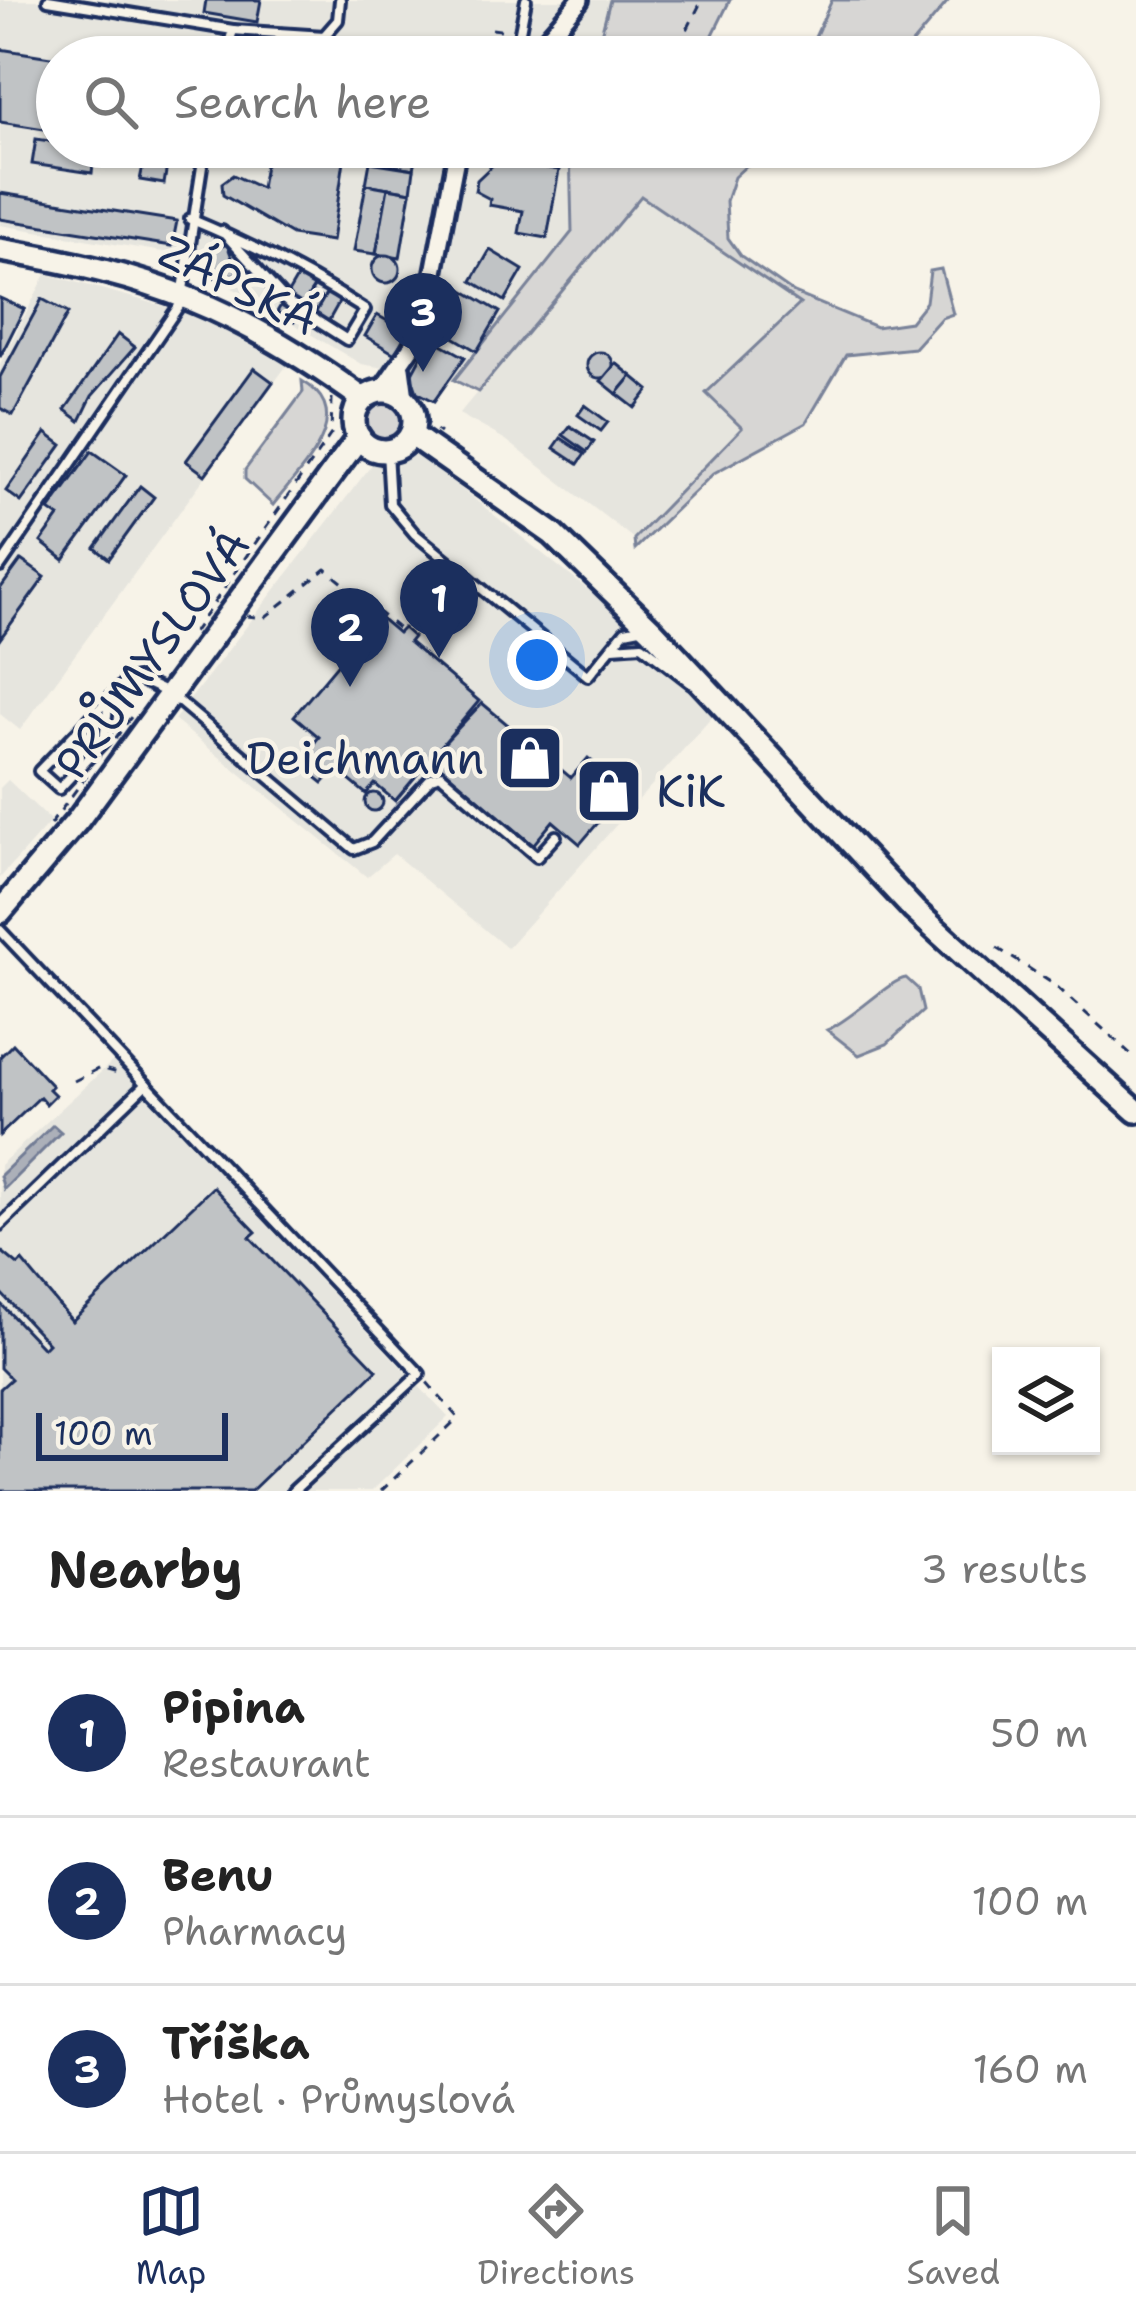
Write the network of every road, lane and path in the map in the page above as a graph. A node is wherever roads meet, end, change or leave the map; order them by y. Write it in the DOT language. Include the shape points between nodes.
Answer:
graph roads {
  1 [pos="48,0"];
  2 [pos="340,0"];
  3 [pos="526,0"];
  4 [pos="580,0"];
  5 [pos="702,0"];
  6 [pos="492,28"];
  7 [pos="233,30"];
  8 [pos="518,32"];
  9 [pos="231,36"];
  10 [pos="519,36"];
  11 [pos="549,36"];
  12 [pos="684,36"];
  13 [pos="201,168"];
  14 [pos="454,168"];
  15 [pos="190,219"];
  16 [pos="222,231"];
  17 [pos="0,250"];
  18 [pos="185,292"];
  19 [pos="401,368"];
  20 [pos="325,383"];
  21 [pos="372,395"];
  22 [pos="405,398"];
  23 [pos="412,435"];
  24 [pos="359,437"];
  25 [pos="388,451"];
  26 [pos="0,566"];
  27 [pos="246,615"];
  28 [pos="400,630"];
  29 [pos="652,630"];
  30 [pos="611,648"];
  31 [pos="182,650"];
  32 [pos="162,690"];
  33 [pos="710,692"];
  34 [pos="109,699"];
  35 [pos="115,739"];
  36 [pos="88,774"];
  37 [pos="49,826"];
  38 [pos="556,836"];
  39 [pos="0,911"];
  40 [pos="0,930"];
  41 [pos="998,948"];
  42 [pos="1136,1059"];
  43 [pos="74,1081"];
  44 [pos="146,1084"];
  45 [pos="1136,1111"];
  46 [pos="0,1225"];
  47 [pos="420,1375"];
  48 [pos="293,1491"];
  49 [pos="382,1491"];
  1 -- 7 [label="lane"];
  2 -- 7 [label="lane" via="338,20 324,36"];
  3 -- 10 [label="lane"];
  4 -- 11 [label="street"];
  5 -- 12 [label="path"];
  6 -- 8 [label="path"];
  7 -- 9 [label="lane"];
  13 -- 15 [label="lane"];
  14 -- 19 [label="street" via="423,330"];
  15 -- 16 [label="lane"];
  15 -- 18 [label="lane"];
  16 -- 16 [label="lane" via="287,302 347,340 365,310"];
  17 -- 18 [label="main road, ZÁPSKÁ"];
  18 -- 21 [label="main road, ZÁPSKÁ"];
  18 -- 26 [label="lane"];
  19 -- 21 [label="street"];
  19 -- 22 [label="street"];
  20 -- 31 [label="path" via="331,434"];
  21 -- 22 [label="main road"];
  21 -- 24 [label="main road" via="354,417"];
  22 -- 23 [label="main road" via="414,413"];
  23 -- 25 [label="main road"];
  23 -- 29 [label="main road" via="553,534"];
  24 -- 25 [label="main road"];
  24 -- 32 [label="main road, PRŮMYSLOVÁ"];
  25 -- 30 [label="lane" via="390,504 415,534 588,676"];
  27 -- 28 [label="path" via="264,618 326,568"];
  29 -- 30 [label="lane" via="625,631"];
  29 -- 33 [label="main road"];
  30 -- 33 [label="lane" via="642,645 677,677"];
  32 -- 34 [label="lane" via="136,678"];
  32 -- 35 [label="path"];
  32 -- 38 [label="lane" via="354,849 372,842 430,778 441,776 537,857"];
  32 -- 39 [label="main road, PRŮMYSLOVÁ" via="78,820"];
  33 -- 45 [label="main road" via="914,910"];
  34 -- 34 [label="lane" via="39,770 59,789 104,741"];
  36 -- 37 [label="path"];
  40 -- 44 [label="lane"];
  41 -- 42 [label="path" via="1055,985"];
  43 -- 44 [label="path" via="100,1068"];
  44 -- 46 [label="lane"];
  44 -- 47 [label="lane"];
  47 -- 48 [label="lane"];
  47 -- 49 [label="path" via="458,1418"];
}
